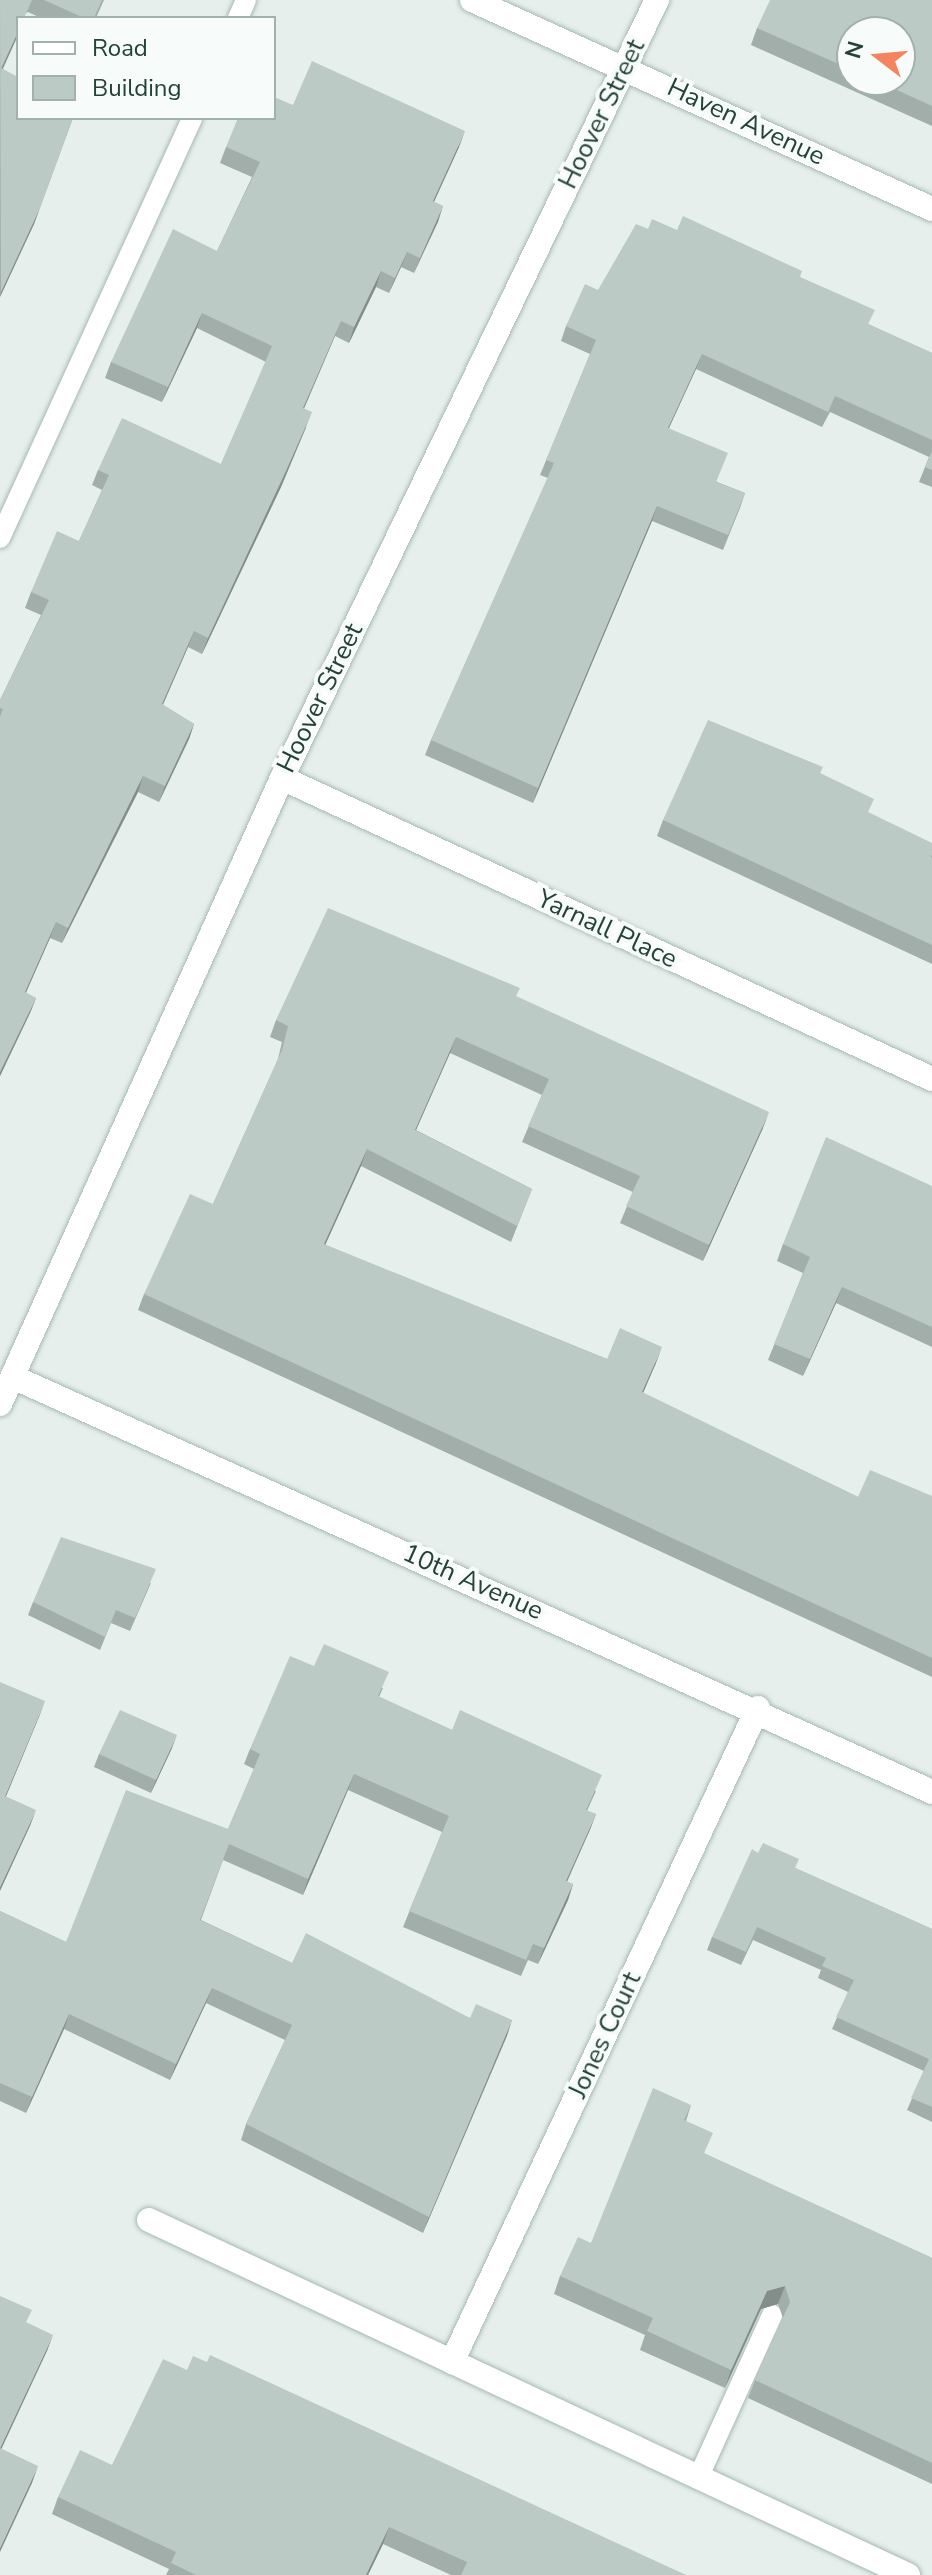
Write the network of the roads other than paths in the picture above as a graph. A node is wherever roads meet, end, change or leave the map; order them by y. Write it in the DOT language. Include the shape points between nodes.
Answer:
graph roads {
  1 [pos="472,0"];
  2 [pos="657,0"];
  3 [pos="626,65"];
  4 [pos="191,120"];
  5 [pos="932,209"];
  6 [pos="0,538"];
  7 [pos="282,778"];
  8 [pos="932,1079"];
  9 [pos="13,1377"];
  10 [pos="0,1404"];
  11 [pos="758,1708"];
  12 [pos="932,1792"];
  13 [pos="149,2220"];
  14 [pos="772,2315"];
  15 [pos="452,2362"];
  16 [pos="699,2476"];
  17 [pos="908,2575"];
  1 -- 3 [label="street, Haven Avenue"];
  2 -- 3 [label="street, Hoover Street"];
  3 -- 5 [label="street, Haven Avenue"];
  3 -- 7 [label="street, Hoover Street"];
  4 -- 6 [label="lane"];
  7 -- 8 [label="street, Yarnall Place"];
  7 -- 9 [label="street, Hoover Street"];
  9 -- 10 [label="street, Hoover Street"];
  9 -- 11 [label="street, 10th Avenue"];
  11 -- 12 [label="street, 10th Avenue"];
  11 -- 15 [label="street, Jones Court"];
  13 -- 15 [label="street"];
  14 -- 16 [label="lane"];
  15 -- 16 [label="street"];
  16 -- 17 [label="street"];
}
